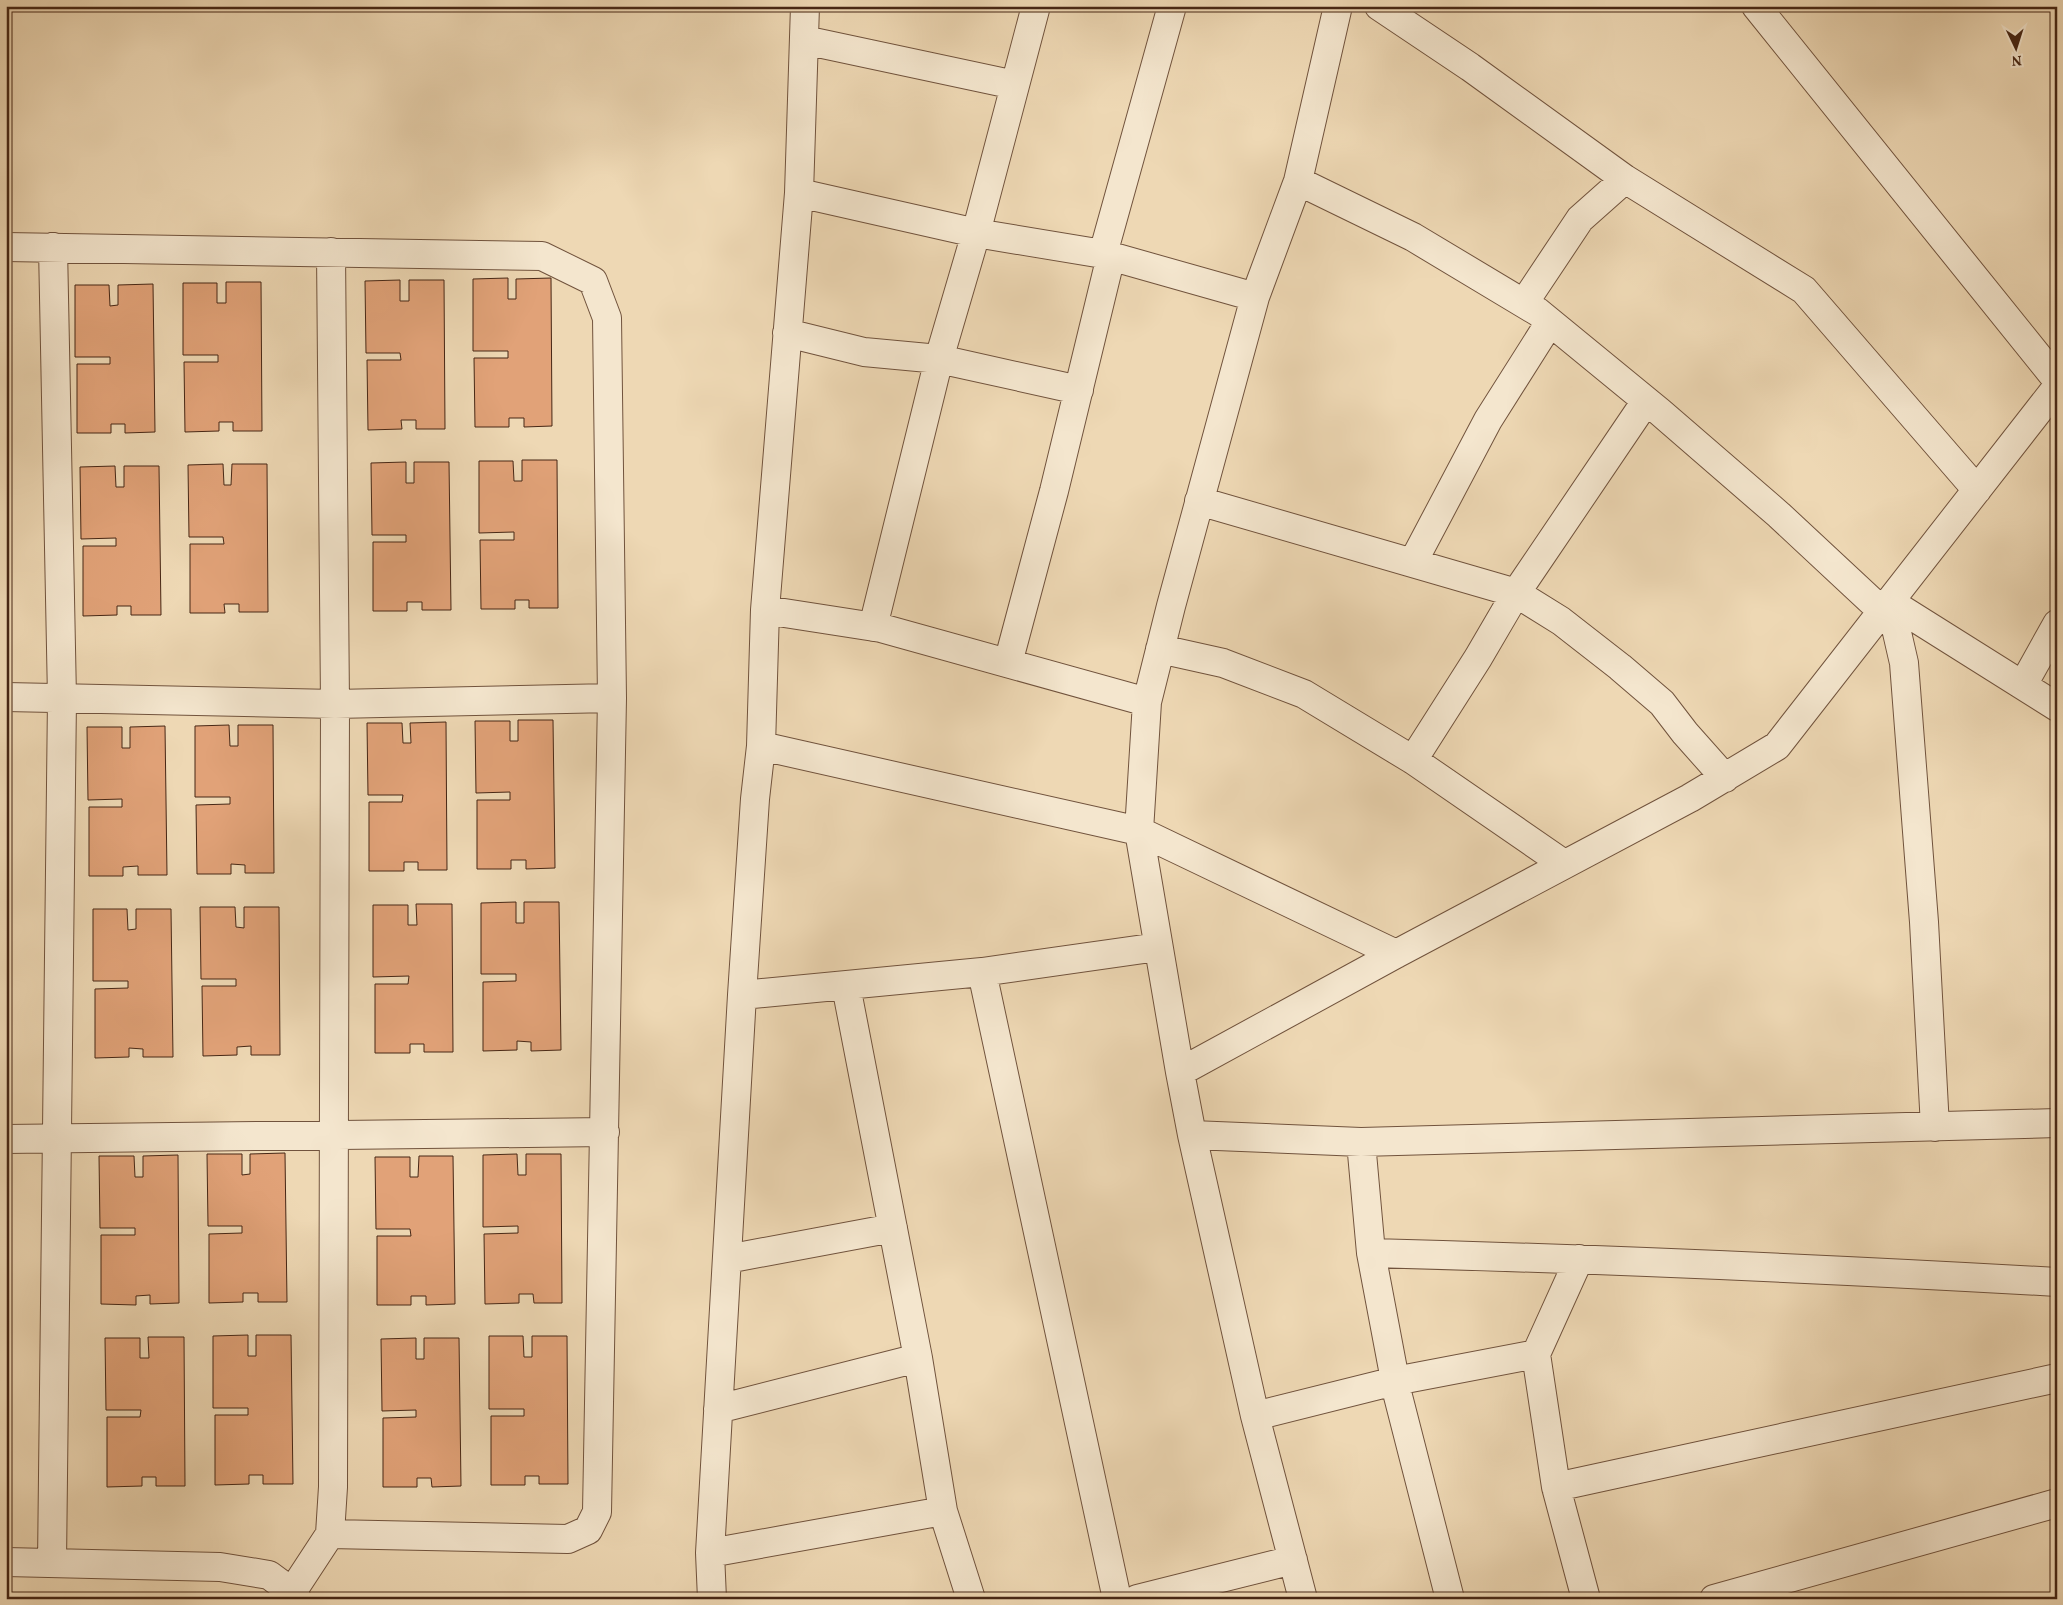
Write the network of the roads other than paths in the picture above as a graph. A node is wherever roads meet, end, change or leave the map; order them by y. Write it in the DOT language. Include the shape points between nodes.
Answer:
graph roads {
  1 [pos="806,6"];
  2 [pos="1036,6"];
  3 [pos="1172,6"];
  4 [pos="1338,6"];
  5 [pos="1379,6"];
  6 [pos="1756,6"];
  7 [pos="804,40"];
  8 [pos="1015,85"];
  9 [pos="1625,179"];
  10 [pos="1298,181"];
  11 [pos="799,193"];
  12 [pos="976,233"];
  13 [pos="6,247"];
  14 [pos="53,247"];
  15 [pos="331,252"];
  16 [pos="1107,255"];
  17 [pos="1255,297"];
  18 [pos="1524,303"];
  19 [pos="1550,322"];
  20 [pos="788,333"];
  21 [pos="939,359"];
  22 [pos="2057,380"];
  23 [pos="2057,387"];
  24 [pos="1079,390"];
  25 [pos="1646,401"];
  26 [pos="1977,490"];
  27 [pos="1199,501"];
  28 [pos="1413,562"];
  29 [pos="1516,593"];
  30 [pos="1886,606"];
  31 [pos="765,610"];
  32 [pos="2057,624"];
  33 [pos="873,627"];
  34 [pos="1160,649"];
  35 [pos="1008,663"];
  36 [pos="2024,685"];
  37 [pos="6,697"];
  38 [pos="62,698"];
  39 [pos="612,698"];
  40 [pos="1147,702"];
  41 [pos="335,704"];
  42 [pos="2057,707"];
  43 [pos="761,746"];
  44 [pos="1413,760"];
  45 [pos="1725,778"];
  46 [pos="1139,831"];
  47 [pos="1564,864"];
  48 [pos="1158,947"];
  49 [pos="1396,954"];
  50 [pos="982,972"];
  51 [pos="846,986"];
  52 [pos="742,995"];
  53 [pos="1180,1072"];
  54 [pos="2057,1123"];
  55 [pos="1935,1127"];
  56 [pos="605,1132"];
  57 [pos="334,1134"];
  58 [pos="1192,1135"];
  59 [pos="57,1138"];
  60 [pos="6,1139"];
  61 [pos="1361,1142"];
  62 [pos="893,1228"];
  63 [pos="1372,1253"];
  64 [pos="1579,1259"];
  65 [pos="727,1260"];
  66 [pos="2057,1282"];
  67 [pos="1536,1354"];
  68 [pos="918,1358"];
  69 [pos="2057,1378"];
  70 [pos="1395,1381"];
  71 [pos="718,1409"];
  72 [pos="1255,1416"];
  73 [pos="1556,1487"];
  74 [pos="2057,1503"];
  75 [pos="943,1511"];
  76 [pos="330,1534"];
  77 [pos="710,1553"];
  78 [pos="1293,1560"];
  79 [pos="6,1562"];
  80 [pos="52,1563"];
  81 [pos="294,1595"];
  82 [pos="712,1599"];
  83 [pos="971,1599"];
  84 [pos="1117,1599"];
  85 [pos="1137,1599"];
  86 [pos="1303,1599"];
  87 [pos="1450,1599"];
  88 [pos="1586,1599"];
  89 [pos="1714,1599"];
  1 -- 7 [label="street"];
  2 -- 8 [label="street"];
  3 -- 16 [label="street"];
  4 -- 10 [label="street"];
  5 -- 9 [label="street"];
  6 -- 22 [label="street"];
  7 -- 8 [label="street"];
  7 -- 11 [label="street"];
  8 -- 12 [label="street"];
  9 -- 18 [label="street" via="1580,219"];
  9 -- 26 [label="street" via="1804,290"];
  10 -- 17 [label="street"];
  10 -- 18 [label="street" via="1413,237"];
  11 -- 12 [label="street"];
  11 -- 20 [label="street"];
  12 -- 16 [label="street"];
  12 -- 21 [label="street"];
  13 -- 14 [label="street"];
  14 -- 15 [label="street"];
  14 -- 38 [label="street"];
  15 -- 39 [label="street" via="542,256 594,281 607,318"];
  15 -- 41 [label="street"];
  16 -- 17 [label="street"];
  16 -- 24 [label="street"];
  17 -- 27 [label="street"];
  18 -- 19 [label="street"];
  19 -- 25 [label="street"];
  19 -- 28 [label="street" via="1488,420"];
  20 -- 21 [label="street" via="864,352"];
  20 -- 31 [label="street"];
  21 -- 24 [label="street"];
  21 -- 33 [label="street"];
  23 -- 26 [label="street"];
  24 -- 35 [label="street"];
  25 -- 29 [label="street"];
  25 -- 30 [label="street"];
  26 -- 30 [label="street"];
  27 -- 28 [label="street"];
  27 -- 34 [label="street"];
  28 -- 29 [label="street"];
  29 -- 44 [label="street"];
  29 -- 45 [label="street" via="1620,666 1662,703"];
  30 -- 36 [label="street"];
  30 -- 45 [label="street" via="1777,746"];
  30 -- 55 [label="street" via="1904,663 1924,922"];
  31 -- 33 [label="street"];
  31 -- 43 [label="street"];
  32 -- 36 [label="street"];
  33 -- 35 [label="street"];
  34 -- 40 [label="street"];
  34 -- 44 [label="street" via="1223,663 1304,694"];
  35 -- 40 [label="street"];
  36 -- 42 [label="street"];
  37 -- 38 [label="street"];
  38 -- 41 [label="street"];
  38 -- 59 [label="street"];
  39 -- 41 [label="street"];
  39 -- 56 [label="street"];
  40 -- 46 [label="street"];
  41 -- 57 [label="street"];
  43 -- 46 [label="street"];
  43 -- 52 [label="street"];
  44 -- 47 [label="street"];
  45 -- 47 [label="street"];
  46 -- 48 [label="street"];
  46 -- 49 [label="street"];
  47 -- 49 [label="street"];
  48 -- 50 [label="street"];
  48 -- 53 [label="street"];
  49 -- 53 [label="street"];
  50 -- 51 [label="street"];
  50 -- 84 [label="street"];
  51 -- 52 [label="street"];
  51 -- 62 [label="street"];
  52 -- 65 [label="street"];
  53 -- 58 [label="street"];
  54 -- 55 [label="street"];
  55 -- 61 [label="street"];
  56 -- 57 [label="street"];
  56 -- 76 [label="street" via="597,1512 588,1530 568,1539"];
  57 -- 59 [label="street"];
  57 -- 76 [label="street" via="333,1487"];
  58 -- 61 [label="street"];
  58 -- 72 [label="street"];
  59 -- 60 [label="street"];
  59 -- 80 [label="street"];
  61 -- 63 [label="street"];
  62 -- 65 [label="street"];
  62 -- 68 [label="street"];
  63 -- 64 [label="street"];
  63 -- 70 [label="street"];
  64 -- 66 [label="street"];
  64 -- 67 [label="street"];
  65 -- 71 [label="street"];
  67 -- 70 [label="street"];
  67 -- 73 [label="street"];
  68 -- 71 [label="street"];
  68 -- 75 [label="street"];
  69 -- 73 [label="street"];
  70 -- 72 [label="street"];
  70 -- 87 [label="street"];
  71 -- 77 [label="street"];
  72 -- 78 [label="street"];
  73 -- 88 [label="street"];
  74 -- 89 [label="street"];
  75 -- 77 [label="street"];
  75 -- 83 [label="street"];
  76 -- 81 [label="street"];
  77 -- 82 [label="street"];
  78 -- 85 [label="street"];
  78 -- 86 [label="street"];
  79 -- 80 [label="street"];
  80 -- 81 [label="street" via="220,1567 269,1575"];
}
